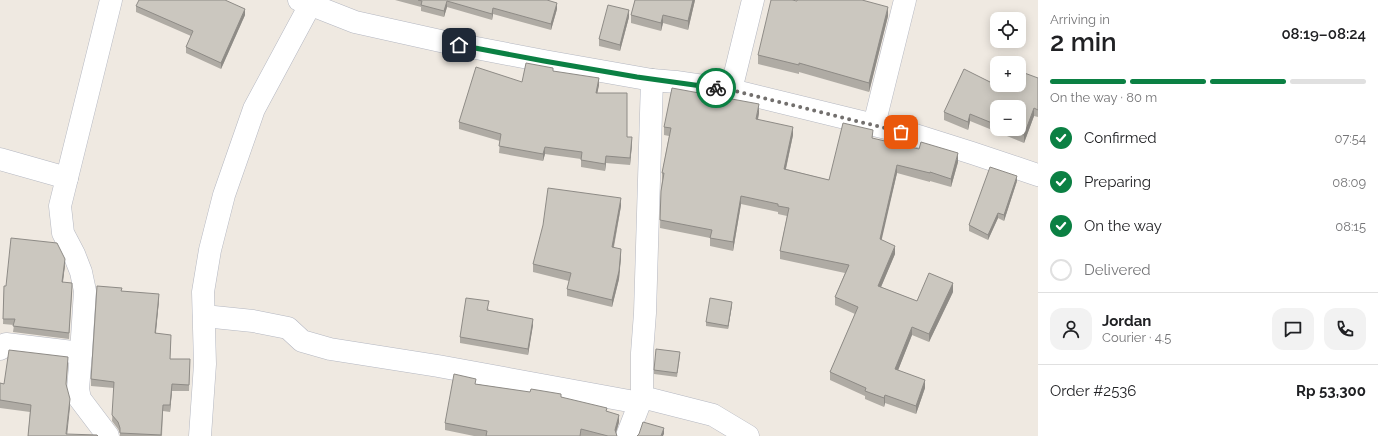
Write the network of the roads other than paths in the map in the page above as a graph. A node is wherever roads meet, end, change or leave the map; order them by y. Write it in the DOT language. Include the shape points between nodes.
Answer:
graph roads {
  1 [pos="111,0"];
  2 [pos="753,0"];
  3 [pos="905,0"];
  4 [pos="308,1"];
  5 [pos="652,80"];
  6 [pos="731,90"];
  7 [pos="874,126"];
  8 [pos="0,159"];
  9 [pos="1038,175"];
  10 [pos="67,178"];
  11 [pos="204,316"];
  12 [pos="0,349"];
  13 [pos="81,353"];
  14 [pos="641,400"];
  15 [pos="108,436"];
  16 [pos="200,436"];
  17 [pos="627,436"];
  18 [pos="748,436"];
  1 -- 10 [label="street"];
  2 -- 6 [label="street"];
  3 -- 7 [label="street"];
  4 -- 5 [label="street" via="355,22 544,61"];
  4 -- 11 [label="street" via="254,109 224,195 210,250 203,292"];
  5 -- 6 [label="street"];
  5 -- 14 [label="street"];
  6 -- 7 [label="street"];
  7 -- 9 [label="street" via="922,137"];
  8 -- 10 [label="street"];
  10 -- 13 [label="street" via="60,206 63,233 81,272 85,291"];
  11 -- 14 [label="street" via="288,328 302,341 330,349"];
  11 -- 16 [label="street" via="205,364"];
  12 -- 13 [label="street" via="6,344"];
  13 -- 15 [label="street" via="78,389 80,399"];
  14 -- 17 [label="street"];
  14 -- 18 [label="street" via="713,415"];
}
